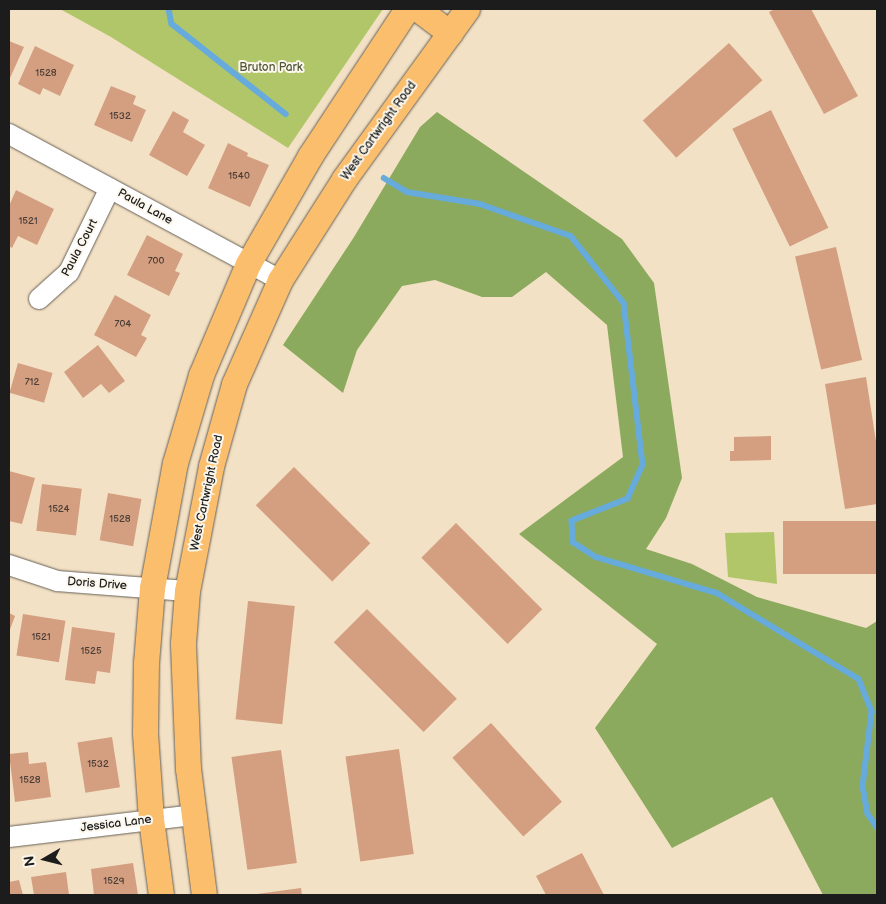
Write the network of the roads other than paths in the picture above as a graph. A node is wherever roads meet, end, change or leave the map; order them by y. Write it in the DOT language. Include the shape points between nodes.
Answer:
graph roads {
  1 [pos="407,9"];
  2 [pos="418,9"];
  3 [pos="467,9"];
  4 [pos="450,33"];
  5 [pos="9,134"];
  6 [pos="110,188"];
  7 [pos="248,264"];
  8 [pos="280,280"];
  9 [pos="39,299"];
  10 [pos="9,565"];
  11 [pos="152,588"];
  12 [pos="187,590"];
  13 [pos="194,815"];
  14 [pos="151,819"];
  15 [pos="9,837"];
  16 [pos="161,895"];
  17 [pos="204,895"];
  1 -- 7 [label="main road" via="310,156"];
  2 -- 4 [label="main road"];
  3 -- 4 [label="main road, West Cartwright Road"];
  4 -- 8 [label="main road, West Cartwright Road" via="344,179"];
  5 -- 6 [label="street, Paula Lane"];
  6 -- 7 [label="street, Paula Lane"];
  6 -- 9 [label="street, Paula Court" via="70,272"];
  7 -- 8 [label="street, Paula Lane"];
  7 -- 11 [label="main road" via="198,384 175,463"];
  8 -- 12 [label="main road, West Cartwright Road" via="234,384 210,466"];
  10 -- 11 [label="street, Doris Drive" via="57,580"];
  11 -- 12 [label="street, Doris Drive"];
  11 -- 14 [label="main road" via="145,733"];
  12 -- 13 [label="main road, West Cartwright Road" via="183,643 188,769"];
  13 -- 14 [label="street, Jessica Lane"];
  13 -- 17 [label="main road, West Cartwright Road"];
  14 -- 15 [label="street, Jessica Lane"];
  14 -- 16 [label="main road"];
}
